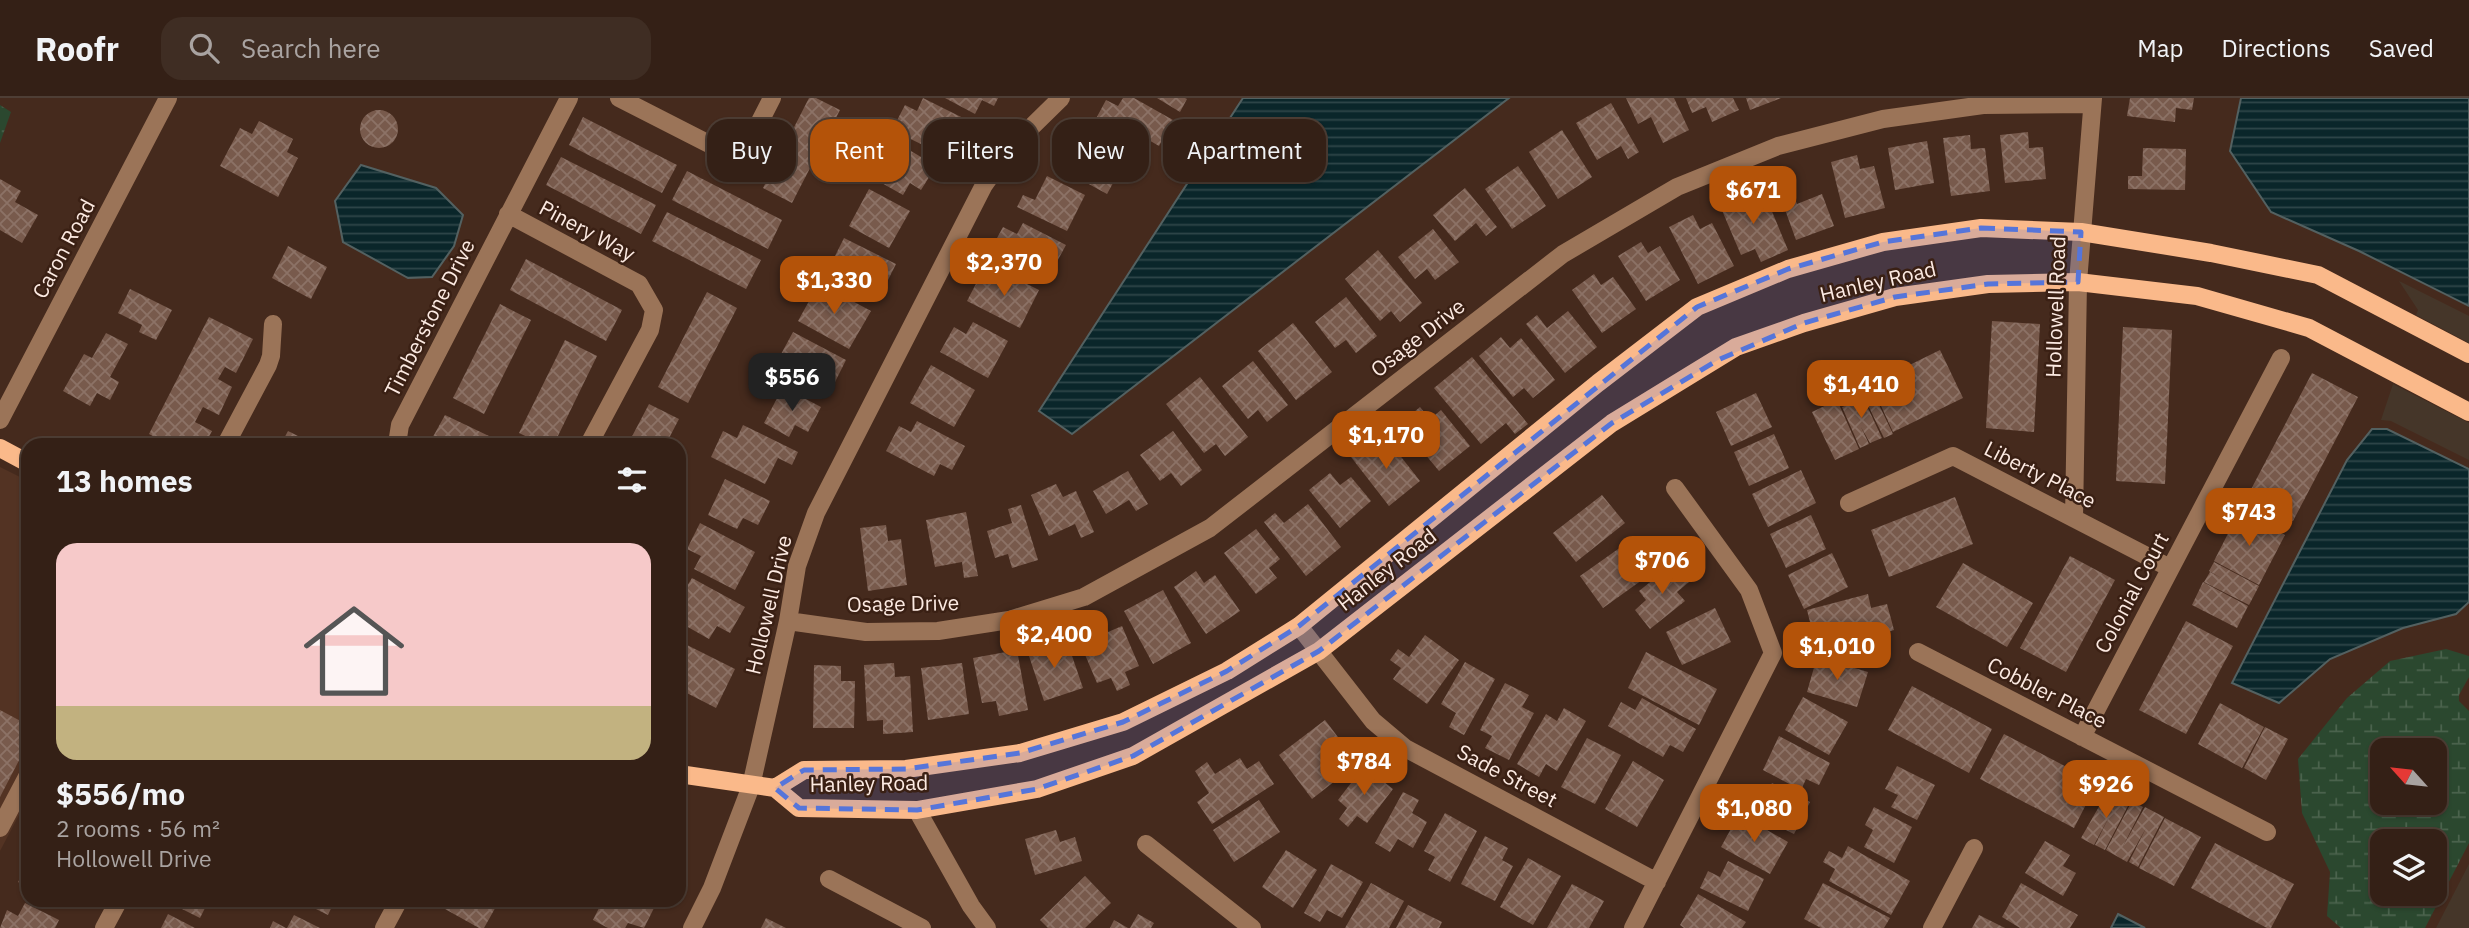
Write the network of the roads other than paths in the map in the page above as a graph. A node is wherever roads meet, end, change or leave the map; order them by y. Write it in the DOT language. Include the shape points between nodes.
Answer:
graph roads {
  1 [pos="168,98"];
  2 [pos="569,98"];
  3 [pos="619,98"];
  4 [pos="772,98"];
  5 [pos="1062,98"];
  6 [pos="2092,101"];
  7 [pos="508,214"];
  8 [pos="2081,232"];
  9 [pos="2078,282"];
  10 [pos="273,324"];
  11 [pos="2469,354"];
  12 [pos="2281,358"];
  13 [pos="2469,412"];
  14 [pos="0,420"];
  15 [pos="229,438"];
  16 [pos="398,438"];
  17 [pos="592,438"];
  18 [pos="0,448"];
  19 [pos="21,459"];
  20 [pos="1675,488"];
  21 [pos="1849,503"];
  22 [pos="2074,518"];
  23 [pos="2171,568"];
  24 [pos="788,621"];
  25 [pos="1299,626"];
  26 [pos="1319,651"];
  27 [pos="1918,652"];
  28 [pos="2082,737"];
  29 [pos="686,776"];
  30 [pos="751,786"];
  31 [pos="21,788"];
  32 [pos="775,788"];
  33 [pos="917,810"];
  34 [pos="0,828"];
  35 [pos="2267,832"];
  36 [pos="1146,844"];
  37 [pos="1975,848"];
  38 [pos="829,880"];
  39 [pos="1657,883"];
  40 [pos="115,907"];
  41 [pos="394,907"];
  42 [pos="104,928"];
  43 [pos="384,928"];
  44 [pos="692,928"];
  45 [pos="922,928"];
  46 [pos="987,928"];
  47 [pos="1252,928"];
  48 [pos="1633,928"];
  49 [pos="1932,928"];
  1 -- 14 [label="street, Caron Road"];
  2 -- 7 [label="street, Pinery Way"];
  3 -- 4 [label="street" via="718,148 738,148 753,135"];
  5 -- 24 [label="street, Hollowell Drive" via="1011,147 984,185 817,513 797,566"];
  6 -- 8 [label="street, Hollowell Road"];
  6 -- 24 [label="street, Osage Drive" via="1983,105 1883,119 1778,146 1677,187 1563,254 1210,528 1084,597 1009,620 938,631 866,632"];
  7 -- 16 [label="street, Timberstone Drive" via="400,425"];
  7 -- 17 [label="street, Pinery Way" via="639,284 654,310 650,330"];
  8 -- 9 [label="street, Hollowell Road"];
  8 -- 11 [label="main road, Hanley Road" via="2318,275"];
  8 -- 25 [label="main road, Hanley Road" via="1981,228 1883,242 1788,269 1697,307"];
  9 -- 13 [label="main road, Hanley Road" via="2197,296 2309,328"];
  9 -- 22 [label="street, Hollowell Road"];
  9 -- 26 [label="main road, Hanley Road" via="1988,284 1895,298 1736,347 1612,423"];
  10 -- 15 [label="street" via="268,365"];
  12 -- 23 [label="street, Colonial Court"];
  18 -- 19 [label="main road"];
  20 -- 39 [label="street" via="1749,590 1773,653"];
  21 -- 22 [label="street, Liberty Place" via="1953,456"];
  22 -- 23 [label="street, Liberty Place"];
  23 -- 28 [label="street, Colonial Court"];
  24 -- 30 [label="street, Hollowell Drive"];
  25 -- 26 [label="street, Sade Street"];
  25 -- 32 [label="main road, Hanley Road" via="1227,671 1123,722 1007,754 906,769 804,770"];
  26 -- 33 [label="main road, Hanley Road" via="1133,756 1037,789"];
  26 -- 39 [label="street, Sade Street" via="1373,721 1405,748"];
  27 -- 28 [label="street, Cobbler Place"];
  28 -- 35 [label="street, Cobbler Place"];
  29 -- 30 [label="main road"];
  30 -- 32 [label="main road"];
  30 -- 44 [label="street, Hollowell Drive"];
  31 -- 34 [label="street"];
  32 -- 33 [label="main road, Hanley Road" via="799,808"];
  33 -- 46 [label="street"];
  36 -- 47 [label="street"];
  37 -- 49 [label="street"];
  38 -- 45 [label="street"];
  39 -- 48 [label="street"];
  40 -- 42 [label="street"];
  41 -- 43 [label="street"];
}
